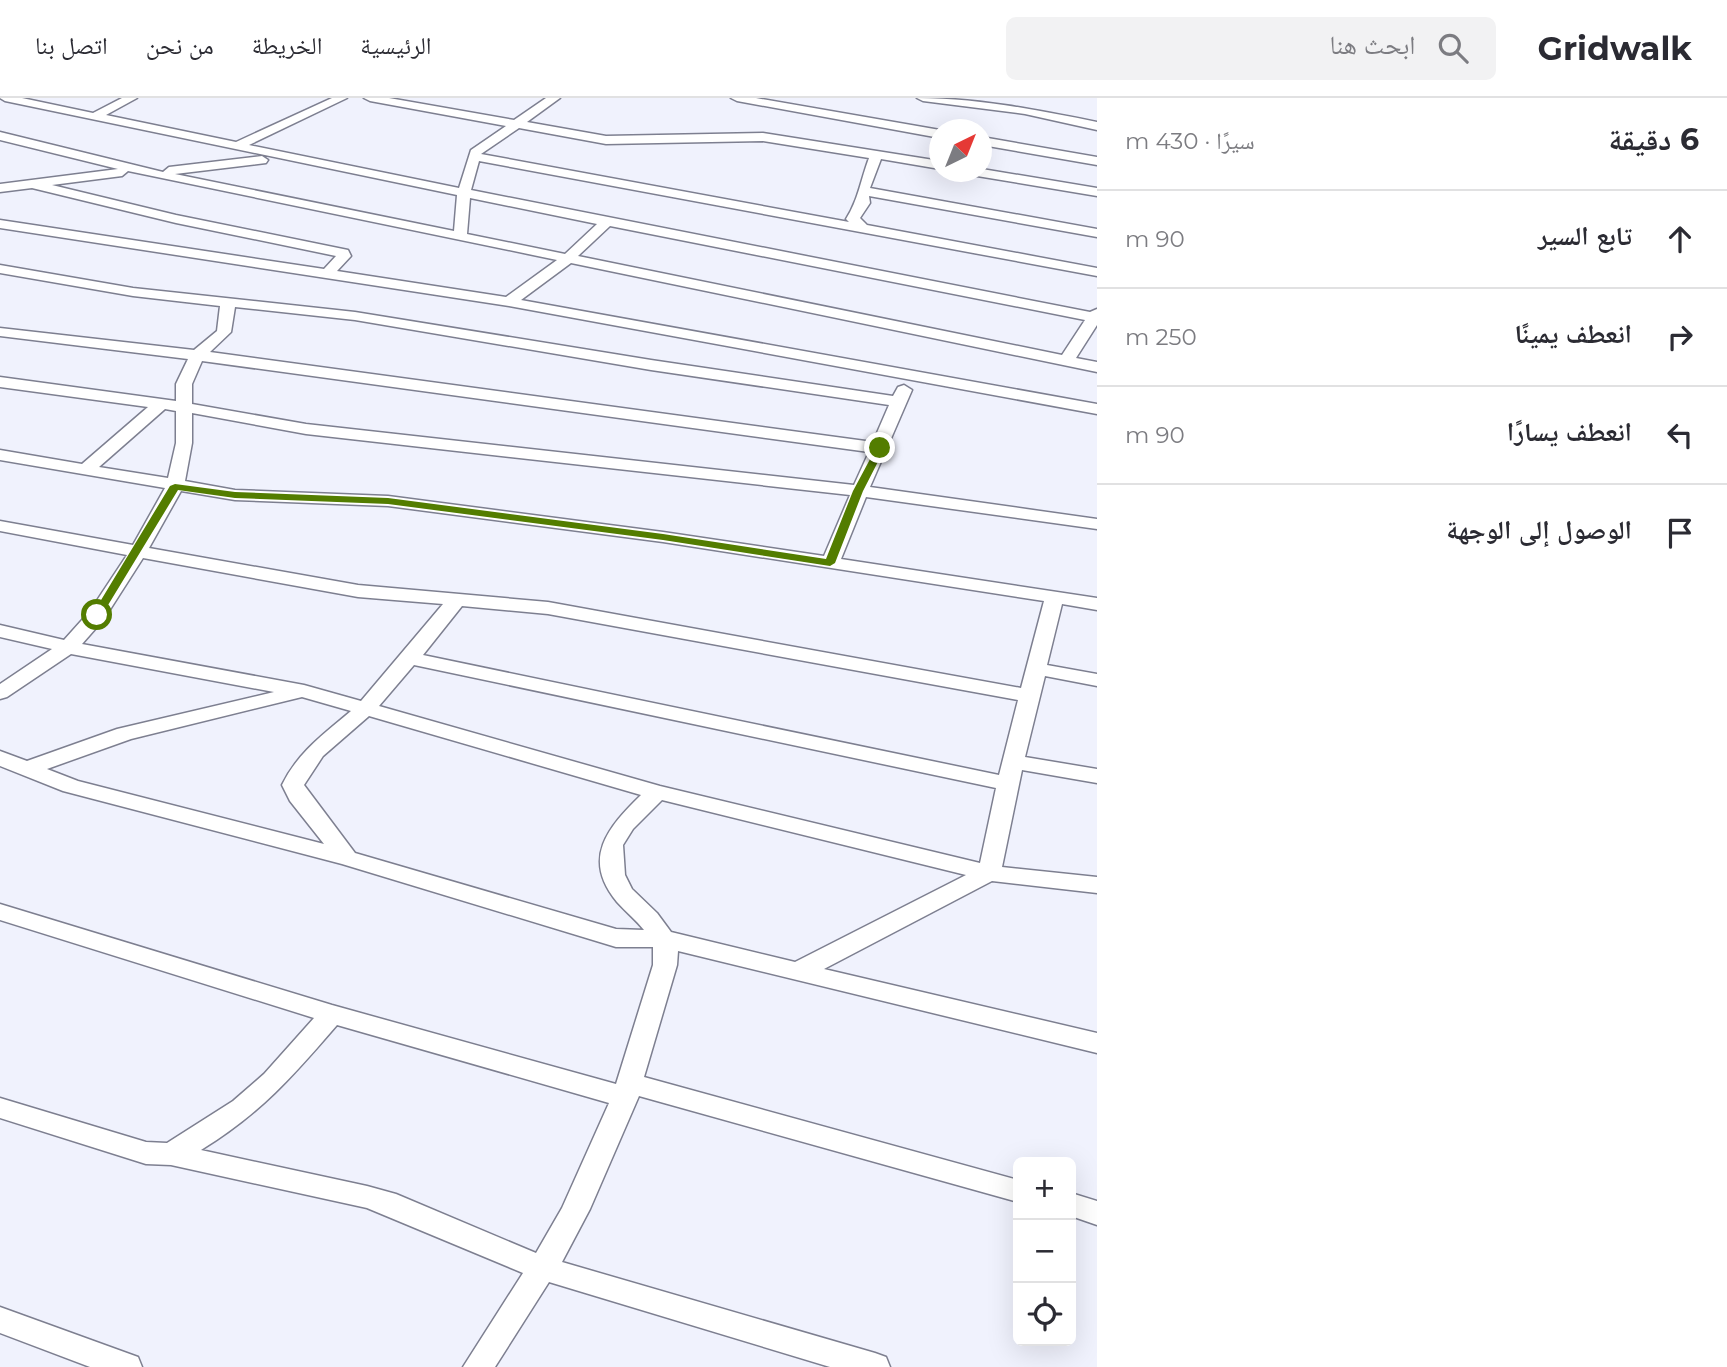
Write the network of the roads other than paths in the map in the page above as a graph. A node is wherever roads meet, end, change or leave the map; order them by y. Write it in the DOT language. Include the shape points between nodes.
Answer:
graph roads {
  1 [pos="5,98"];
  2 [pos="131,98"];
  3 [pos="341,98"];
  4 [pos="370,98"];
  5 [pos="552,98"];
  6 [pos="737,98"];
  7 [pos="923,98"];
  8 [pos="946,102"];
  9 [pos="94,117"];
  10 [pos="514,123"];
  11 [pos="1097,126"];
  12 [pos="929,132"];
  13 [pos="0,136"];
  14 [pos="1026,137"];
  15 [pos="992,140"];
  16 [pos="234,147"];
  17 [pos="877,154"];
  18 [pos="475,157"];
  19 [pos="299,160"];
  20 [pos="1097,161"];
  21 [pos="929,163"];
  22 [pos="146,172"];
  23 [pos="992,174"];
  24 [pos="33,184"];
  25 [pos="0,188"];
  26 [pos="863,191"];
  27 [pos="1097,192"];
  28 [pos="464,193"];
  29 [pos="608,221"];
  30 [pos="0,224"];
  31 [pos="863,229"];
  32 [pos="1097,233"];
  33 [pos="460,238"];
  34 [pos="566,260"];
  35 [pos="0,269"];
  36 [pos="1097,272"];
  37 [pos="327,274"];
  38 [pos="509,302"];
  39 [pos="228,303"];
  40 [pos="1096,316"];
  41 [pos="0,332"];
  42 [pos="196,357"];
  43 [pos="1066,360"];
  44 [pos="1097,367"];
  45 [pos="910,375"];
  46 [pos="0,382"];
  47 [pos="899,402"];
  48 [pos="159,405"];
  49 [pos="183,407"];
  50 [pos="1097,409"];
  51 [pos="880,448"];
  52 [pos="0,456"];
  53 [pos="85,470"];
  54 [pos="175,486"];
  55 [pos="858,491"];
  56 [pos="1097,524"];
  57 [pos="0,526"];
  58 [pos="139,550"];
  59 [pos="830,563"];
  60 [pos="1054,598"];
  61 [pos="458,599"];
  62 [pos="1097,604"];
  63 [pos="0,631"];
  64 [pos="68,648"];
  65 [pos="408,658"];
  66 [pos="1037,669"];
  67 [pos="1097,680"];
  68 [pos="304,691"];
  69 [pos="0,693"];
  70 [pos="1029,696"];
  71 [pos="365,709"];
  72 [pos="0,758"];
  73 [pos="1015,762"];
  74 [pos="25,770"];
  75 [pos="1097,776"];
  76 [pos="1008,784"];
  77 [pos="657,792"];
  78 [pos="347,858"];
  79 [pos="989,873"];
  80 [pos="1097,885"];
  81 [pos="0,912"];
  82 [pos="663,939"];
  83 [pos="798,971"];
  84 [pos="332,1014"];
  85 [pos="1097,1043"];
  86 [pos="627,1090"];
  87 [pos="0,1108"];
  88 [pos="171,1154"];
  89 [pos="1013,1190"];
  90 [pos="1076,1207"];
  91 [pos="1097,1213"];
  92 [pos="542,1268"];
  93 [pos="0,1320"];
  94 [pos="127,1367"];
  95 [pos="478,1367"];
  96 [pos="875,1367"];
  1 -- 9 [label="street"];
  2 -- 9 [label="street"];
  3 -- 16 [label="street"];
  4 -- 10 [label="street"];
  5 -- 10 [label="street"];
  6 -- 12 [label="street"];
  7 -- 8 [label="street"];
  8 -- 11 [label="street" via="1025,111"];
  8 -- 14 [label="street" via="1003,116"];
  9 -- 16 [label="street"];
  10 -- 17 [label="street" via="606,140 763,137"];
  10 -- 18 [label="street"];
  13 -- 22 [label="street"];
  14 -- 15 [label="street"];
  14 -- 20 [label="street"];
  16 -- 19 [label="street"];
  17 -- 21 [label="street"];
  17 -- 26 [label="street"];
  18 -- 28 [label="street"];
  18 -- 31 [label="street"];
  19 -- 22 [label="street" via="246,160"];
  19 -- 28 [label="street"];
  22 -- 24 [label="street"];
  22 -- 33 [label="street"];
  23 -- 27 [label="street"];
  24 -- 25 [label="street"];
  24 -- 37 [label="street" via="343,253"];
  26 -- 31 [label="street" via="863,203 853,219"];
  26 -- 32 [label="street"];
  28 -- 29 [label="street"];
  28 -- 33 [label="street"];
  29 -- 34 [label="street"];
  29 -- 40 [label="street"];
  30 -- 37 [label="street"];
  31 -- 36 [label="street"];
  33 -- 34 [label="street"];
  34 -- 38 [label="street"];
  34 -- 43 [label="street"];
  35 -- 39 [label="street"];
  37 -- 38 [label="street"];
  38 -- 45 [label="street"];
  39 -- 42 [label="street" via="224,332"];
  39 -- 47 [label="street" via="355,316"];
  40 -- 43 [label="street"];
  41 -- 42 [label="street"];
  42 -- 49 [label="street" via="184,384"];
  42 -- 51 [label="street"];
  43 -- 44 [label="street"];
  45 -- 47 [label="street"];
  45 -- 50 [label="street"];
  46 -- 48 [label="street"];
  47 -- 51 [label="street"];
  48 -- 49 [label="street"];
  48 -- 53 [label="street"];
  49 -- 54 [label="street" via="184,443"];
  49 -- 55 [label="street" via="306,429"];
  51 -- 55 [label="street"];
  52 -- 53 [label="street"];
  53 -- 54 [label="street"];
  54 -- 58 [label="street"];
  54 -- 59 [label="street" via="235,495 400,503"];
  55 -- 56 [label="street"];
  55 -- 59 [label="street"];
  57 -- 58 [label="street"];
  58 -- 61 [label="street" via="358,591"];
  58 -- 64 [label="street" via="97,615"];
  59 -- 60 [label="street"];
  60 -- 62 [label="street"];
  60 -- 66 [label="street"];
  61 -- 65 [label="street"];
  61 -- 70 [label="street" via="561,611"];
  63 -- 64 [label="street"];
  64 -- 68 [label="street"];
  64 -- 69 [label="street"];
  65 -- 71 [label="street"];
  65 -- 76 [label="street"];
  66 -- 67 [label="street"];
  66 -- 70 [label="street"];
  68 -- 71 [label="street"];
  68 -- 74 [label="street" via="135,730"];
  70 -- 73 [label="street"];
  71 -- 77 [label="street"];
  71 -- 78 [label="street" via="312,752 293,785"];
  72 -- 74 [label="street"];
  73 -- 75 [label="street"];
  73 -- 76 [label="street"];
  74 -- 78 [label="street"];
  76 -- 79 [label="street"];
  77 -- 79 [label="street"];
  77 -- 82 [label="street" via="612,844 612,872 619,892"];
  78 -- 82 [label="street" via="616,938"];
  79 -- 80 [label="street"];
  79 -- 83 [label="street"];
  81 -- 84 [label="street"];
  82 -- 83 [label="street"];
  82 -- 86 [label="street" via="665,965"];
  83 -- 85 [label="street"];
  84 -- 86 [label="street"];
  84 -- 88 [label="street" via="249,1103"];
  86 -- 89 [label="street"];
  86 -- 92 [label="street" via="576,1209"];
  87 -- 88 [label="street" via="146,1153"];
  88 -- 92 [label="street" via="367,1197"];
  90 -- 91 [label="street"];
  92 -- 95 [label="street"];
  92 -- 96 [label="street"];
  93 -- 94 [label="street"];
}
